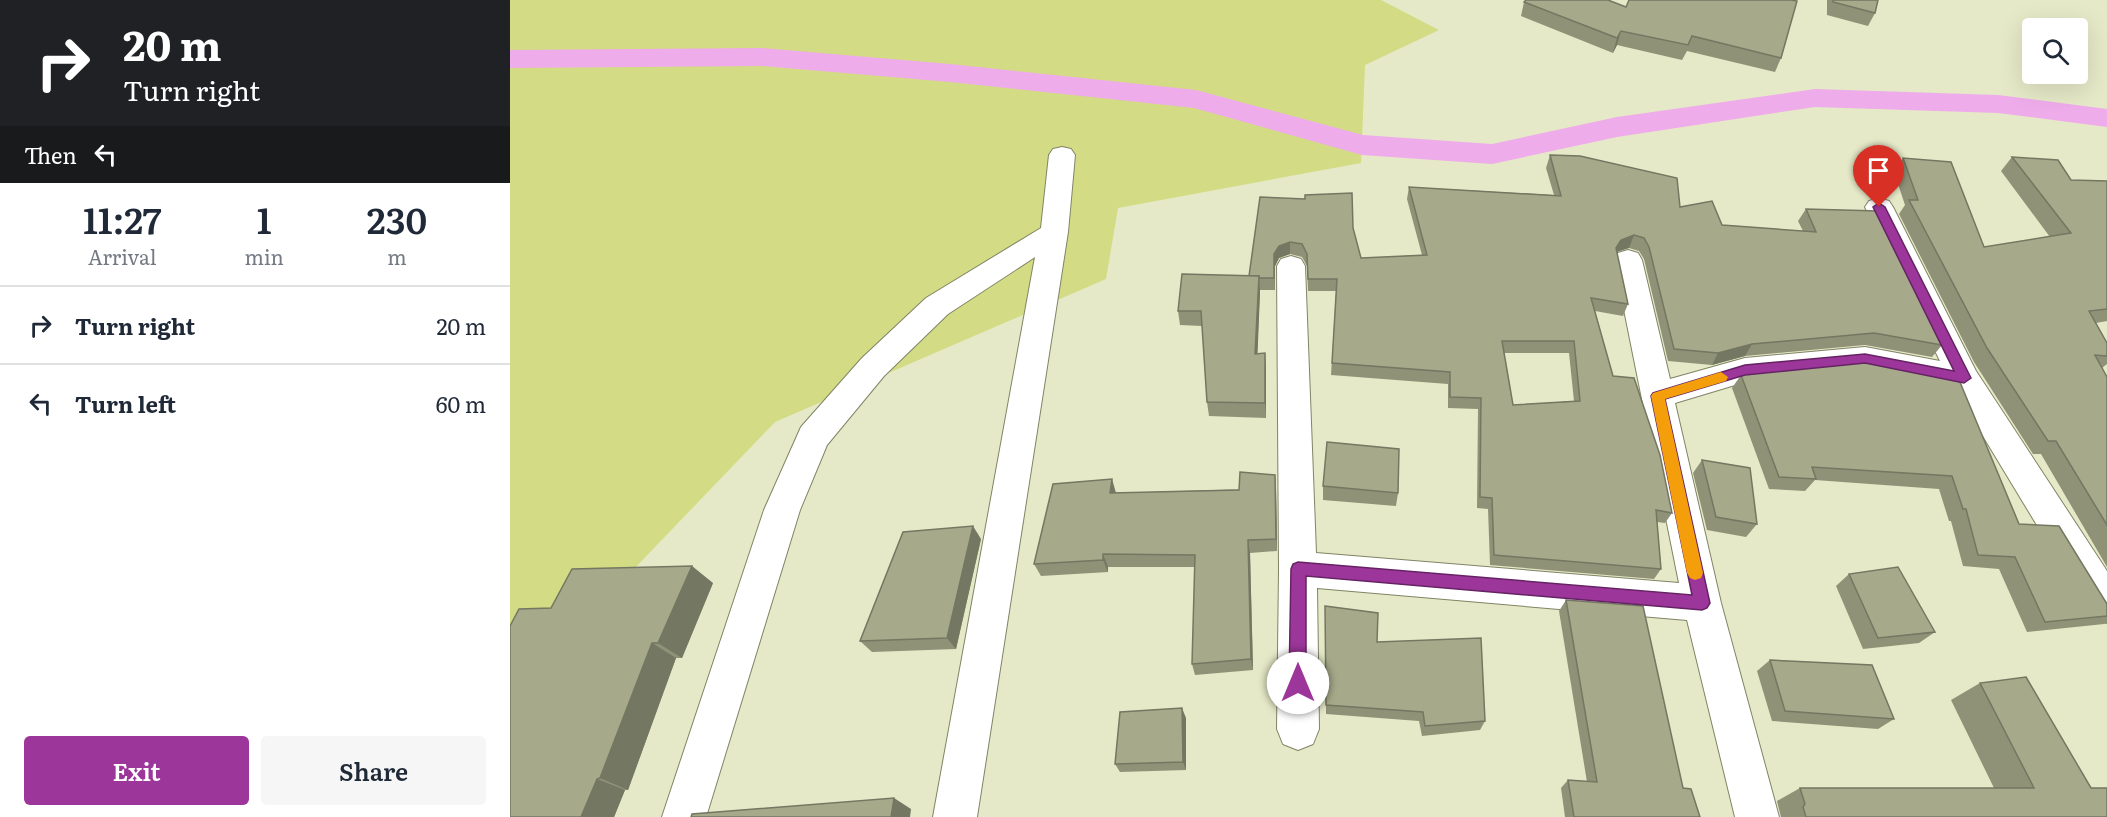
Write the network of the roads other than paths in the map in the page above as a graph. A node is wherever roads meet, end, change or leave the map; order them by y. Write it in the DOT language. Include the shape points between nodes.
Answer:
graph roads {
  1 [pos="1062,155"];
  2 [pos="1879,207"];
  3 [pos="1054,232"];
  4 [pos="1628,260"];
  5 [pos="1291,266"];
  6 [pos="1964,378"];
  7 [pos="1658,396"];
  8 [pos="1298,569"];
  9 [pos="1702,603"];
  10 [pos="2107,604"];
  11 [pos="1298,729"];
  12 [pos="684,817"];
  13 [pos="955,817"];
  14 [pos="1757,817"];
  1 -- 3 [label="street"];
  2 -- 6 [label="street"];
  3 -- 12 [label="street" via="937,306 873,367 813,437 782,510"];
  3 -- 13 [label="street"];
  4 -- 7 [label="street"];
  5 -- 8 [label="street"];
  6 -- 7 [label="street" via="1865,358 1745,370"];
  6 -- 10 [label="street"];
  7 -- 9 [label="street"];
  8 -- 9 [label="street"];
  8 -- 11 [label="street"];
  9 -- 14 [label="street"];
}
